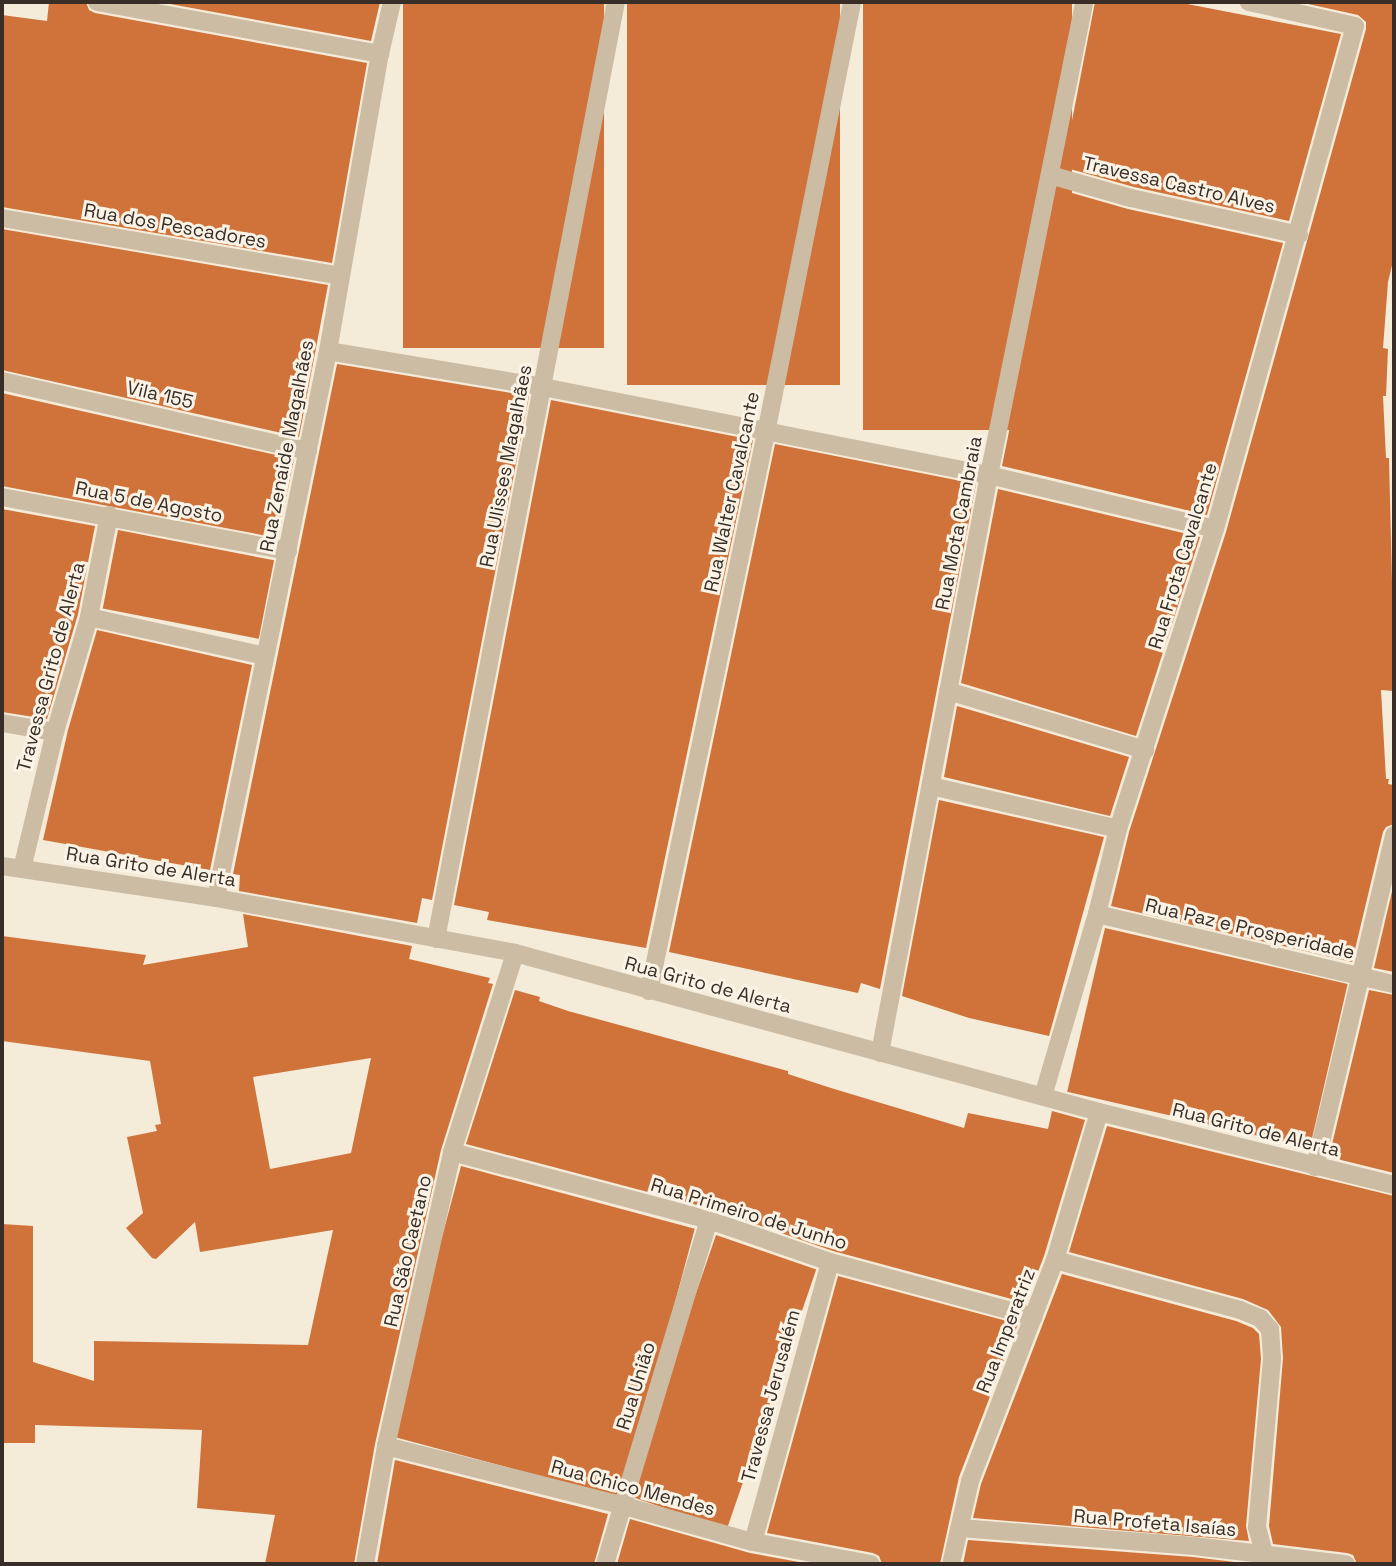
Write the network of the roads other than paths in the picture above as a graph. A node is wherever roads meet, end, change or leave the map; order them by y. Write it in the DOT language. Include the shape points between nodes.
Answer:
graph roads {
  1 [pos="97,2"];
  2 [pos="392,2"];
  3 [pos="616,2"];
  4 [pos="852,2"];
  5 [pos="1084,2"];
  6 [pos="1249,2"];
  7 [pos="380,54"];
  8 [pos="1050,175"];
  9 [pos="2,218"];
  10 [pos="1299,235"];
  11 [pos="341,276"];
  12 [pos="328,351"];
  13 [pos="2,381"];
  14 [pos="543,387"];
  15 [pos="766,433"];
  16 [pos="308,451"];
  17 [pos="989,475"];
  18 [pos="2,497"];
  19 [pos="109,515"];
  20 [pos="1215,529"];
  21 [pos="288,551"];
  22 [pos="89,617"];
  23 [pos="265,656"];
  24 [pos="948,691"];
  25 [pos="2,723"];
  26 [pos="55,732"];
  27 [pos="1145,751"];
  28 [pos="931,786"];
  29 [pos="1118,829"];
  30 [pos="1394,835"];
  31 [pos="2,866"];
  32 [pos="22,869"];
  33 [pos="216,898"];
  34 [pos="1097,914"];
  35 [pos="436,939"];
  36 [pos="515,953"];
  37 [pos="1362,976"];
  38 [pos="1394,984"];
  39 [pos="649,990"];
  40 [pos="880,1054"];
  41 [pos="1043,1096"];
  42 [pos="1099,1112"];
  43 [pos="452,1152"];
  44 [pos="1315,1167"];
  45 [pos="1394,1185"];
  46 [pos="709,1220"];
  47 [pos="1055,1261"];
  48 [pos="830,1262"];
  49 [pos="1034,1317"];
  50 [pos="386,1446"];
  51 [pos="621,1505"];
  52 [pos="960,1528"];
  53 [pos="752,1542"];
  54 [pos="1267,1559"];
  55 [pos="366,1564"];
  56 [pos="605,1564"];
  57 [pos="871,1564"];
  58 [pos="951,1564"];
  59 [pos="1346,1564"];
  1 -- 7 [label="street"];
  2 -- 7 [label="street, Rua Zenaide Magalhães"];
  3 -- 14 [label="street, Rua Ulisses Magalhães"];
  4 -- 15 [label="street, Rua Walter Cavalcante"];
  5 -- 8 [label="street, Rua Mota Cambraia"];
  6 -- 10 [label="street, Rua Frota Cavalcante" via="1354,26"];
  7 -- 11 [label="street, Rua Zenaide Magalhães"];
  8 -- 10 [label="street, Travessa Castro Alves"];
  8 -- 17 [label="street, Rua Mota Cambraia"];
  9 -- 11 [label="street, Rua dos Pescadores"];
  10 -- 20 [label="street, Rua Frota Cavalcante"];
  11 -- 12 [label="street, Rua Zenaide Magalhães"];
  12 -- 14 [label="street"];
  12 -- 16 [label="street, Rua Zenaide Magalhães"];
  13 -- 16 [label="street, Vila 155"];
  14 -- 15 [label="street"];
  14 -- 35 [label="street, Rua Ulisses Magalhães"];
  15 -- 17 [label="street"];
  15 -- 39 [label="street, Rua Walter Cavalcante"];
  16 -- 21 [label="street, Rua Zenaide Magalhães"];
  17 -- 20 [label="street"];
  17 -- 24 [label="street, Rua Mota Cambraia"];
  18 -- 19 [label="street, Rua 5 de Agosto"];
  19 -- 21 [label="street, Rua 5 de Agosto"];
  19 -- 22 [label="street, Travessa Grito de Alerta"];
  20 -- 27 [label="street, Rua Frota Cavalcante"];
  21 -- 23 [label="street, Rua Zenaide Magalhães"];
  22 -- 23 [label="street"];
  22 -- 26 [label="street, Travessa Grito de Alerta"];
  23 -- 33 [label="street, Rua Zenaide Magalhães"];
  24 -- 27 [label="street"];
  24 -- 28 [label="street, Rua Mota Cambraia"];
  25 -- 26 [label="street"];
  26 -- 32 [label="street, Travessa Grito de Alerta"];
  27 -- 29 [label="street, Rua Frota Cavalcante"];
  28 -- 29 [label="street"];
  28 -- 40 [label="street, Rua Mota Cambraia"];
  29 -- 34 [label="street, Rua Frota Cavalcante"];
  30 -- 37 [label="street"];
  31 -- 32 [label="street, Rua Grito de Alerta"];
  32 -- 33 [label="street, Rua Grito de Alerta"];
  33 -- 35 [label="street, Rua Grito de Alerta"];
  34 -- 37 [label="street, Rua Paz e Prosperidade"];
  34 -- 41 [label="street, Rua Frota Cavalcante"];
  35 -- 36 [label="street, Rua Grito de Alerta"];
  36 -- 39 [label="street, Rua Grito de Alerta"];
  36 -- 43 [label="street, Rua São Caetano"];
  37 -- 38 [label="street, Rua Paz e Prosperidade"];
  37 -- 44 [label="street"];
  39 -- 40 [label="street, Rua Grito de Alerta"];
  40 -- 41 [label="street, Rua Grito de Alerta"];
  41 -- 42 [label="street, Rua Grito de Alerta"];
  42 -- 44 [label="street, Rua Grito de Alerta"];
  42 -- 47 [label="street, Rua Imperatriz"];
  43 -- 46 [label="street, Rua Primeiro de Junho"];
  43 -- 50 [label="street, Rua São Caetano"];
  44 -- 45 [label="street, Rua Grito de Alerta"];
  46 -- 48 [label="street, Rua Primeiro de Junho"];
  46 -- 51 [label="street, Rua União"];
  47 -- 49 [label="street, Rua Imperatriz"];
  47 -- 54 [label="street" via="1240,1310 1270,1329 1272,1359 1256,1527"];
  48 -- 49 [label="street, Rua Primeiro de Junho"];
  48 -- 53 [label="street, Travessa Jerusalém"];
  49 -- 52 [label="street, Rua Imperatriz" via="970,1481"];
  50 -- 51 [label="street, Rua Chico Mendes"];
  50 -- 55 [label="street, Rua São Caetano"];
  51 -- 53 [label="street, Rua Chico Mendes"];
  51 -- 56 [label="street, Rua União"];
  52 -- 54 [label="street, Rua Profeta Isaías"];
  52 -- 58 [label="street, Rua Imperatriz"];
  53 -- 57 [label="street, Rua Chico Mendes"];
  54 -- 59 [label="street, Rua Profeta Isaías"];
}
